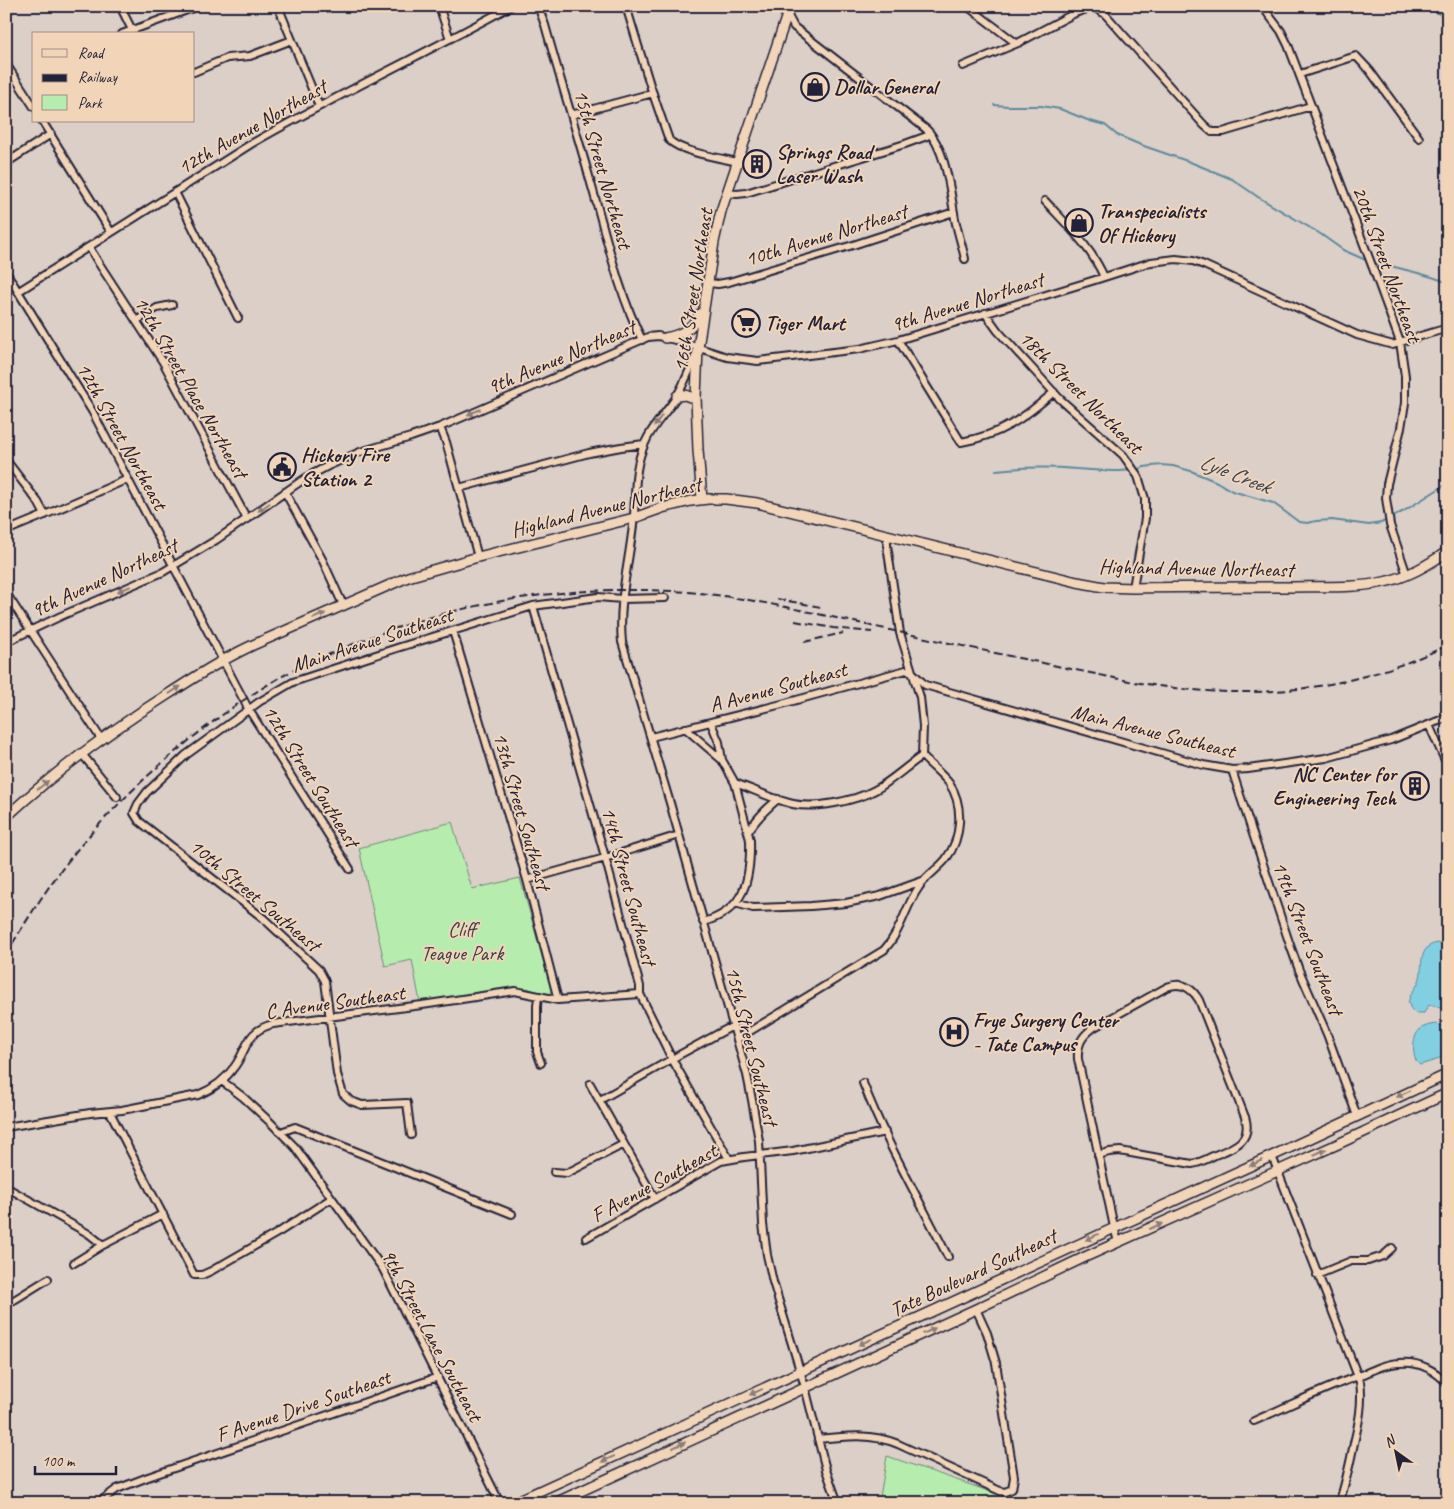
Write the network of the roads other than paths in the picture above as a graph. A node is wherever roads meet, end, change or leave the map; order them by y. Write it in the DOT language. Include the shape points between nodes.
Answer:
graph roads {
  1 [pos="120,6"];
  2 [pos="198,6"];
  3 [pos="278,6"];
  4 [pos="438,6"];
  5 [pos="511,6"];
  6 [pos="538,6"];
  7 [pos="626,6"];
  8 [pos="967,6"];
  9 [pos="1262,6"];
  10 [pos="787,8"];
  11 [pos="132,30"];
  12 [pos="127,32"];
  13 [pos="450,39"];
  14 [pos="292,40"];
  15 [pos="1016,43"];
  16 [pos="6,64"];
  17 [pos="964,66"];
  18 [pos="195,72"];
  19 [pos="1300,74"];
  20 [pos="653,93"];
  21 [pos="32,105"];
  22 [pos="319,106"];
  23 [pos="1311,106"];
  24 [pos="571,115"];
  25 [pos="43,122"];
  26 [pos="930,133"];
  27 [pos="51,134"];
  28 [pos="1420,138"];
  29 [pos="738,162"];
  30 [pos="6,163"];
  31 [pos="175,192"];
  32 [pos="727,193"];
  33 [pos="1045,201"];
  34 [pos="954,212"];
  35 [pos="111,232"];
  36 [pos="89,247"];
  37 [pos="965,259"];
  38 [pos="6,272"];
  39 [pos="1104,277"];
  40 [pos="708,283"];
  41 [pos="19,291"];
  42 [pos="172,305"];
  43 [pos="703,307"];
  44 [pos="985,313"];
  45 [pos="238,318"];
  46 [pos="136,321"];
  47 [pos="1448,328"];
  48 [pos="665,338"];
  49 [pos="642,340"];
  50 [pos="898,340"];
  51 [pos="1400,342"];
  52 [pos="698,348"];
  53 [pos="1054,392"];
  54 [pos="677,396"];
  55 [pos="696,400"];
  56 [pos="440,427"];
  57 [pos="644,444"];
  58 [pos="6,460"];
  59 [pos="128,479"];
  60 [pos="459,488"];
  61 [pos="285,492"];
  62 [pos="702,499"];
  63 [pos="46,515"];
  64 [pos="634,518"];
  65 [pos="247,519"];
  66 [pos="6,531"];
  67 [pos="887,536"];
  68 [pos="1448,551"];
  69 [pos="478,557"];
  70 [pos="174,566"];
  71 [pos="1407,575"];
  72 [pos="1133,588"];
  73 [pos="6,593"];
  74 [pos="665,598"];
  75 [pos="622,599"];
  76 [pos="343,605"];
  77 [pos="533,606"];
  78 [pos="31,630"];
  79 [pos="453,631"];
  80 [pos="6,642"];
  81 [pos="222,660"];
  82 [pos="913,673"];
  83 [pos="244,700"];
  84 [pos="249,710"];
  85 [pos="1448,717"];
  86 [pos="711,723"];
  87 [pos="1429,725"];
  88 [pos="685,728"];
  89 [pos="651,736"];
  90 [pos="101,739"];
  91 [pos="82,754"];
  92 [pos="922,756"];
  93 [pos="722,760"];
  94 [pos="1448,767"];
  95 [pos="1232,770"];
  96 [pos="735,782"];
  97 [pos="117,796"];
  98 [pos="778,799"];
  99 [pos="134,813"];
  100 [pos="6,817"];
  101 [pos="748,832"];
  102 [pos="679,835"];
  103 [pos="605,858"];
  104 [pos="350,869"];
  105 [pos="527,880"];
  106 [pos="926,880"];
  107 [pos="735,903"];
  108 [pos="703,922"];
  109 [pos="640,994"];
  110 [pos="538,997"];
  111 [pos="558,1000"];
  112 [pos="329,1018"];
  113 [pos="733,1027"];
  114 [pos="737,1039"];
  115 [pos="672,1059"];
  116 [pos="542,1063"];
  117 [pos="1448,1074"];
  118 [pos="222,1080"];
  119 [pos="864,1082"];
  120 [pos="590,1084"];
  121 [pos="1448,1092"];
  122 [pos="600,1100"];
  123 [pos="110,1112"];
  124 [pos="1357,1116"];
  125 [pos="6,1127"];
  126 [pos="281,1132"];
  127 [pos="885,1132"];
  128 [pos="411,1136"];
  129 [pos="624,1144"];
  130 [pos="760,1155"];
  131 [pos="1098,1155"];
  132 [pos="1272,1156"];
  133 [pos="728,1159"];
  134 [pos="1278,1171"];
  135 [pos="554,1172"];
  136 [pos="6,1187"];
  137 [pos="332,1198"];
  138 [pos="655,1199"];
  139 [pos="163,1214"];
  140 [pos="512,1214"];
  141 [pos="1114,1227"];
  142 [pos="586,1238"];
  143 [pos="1118,1242"];
  144 [pos="103,1245"];
  145 [pos="1392,1248"];
  146 [pos="948,1257"];
  147 [pos="74,1263"];
  148 [pos="1318,1275"];
  149 [pos="48,1279"];
  150 [pos="6,1305"];
  151 [pos="976,1310"];
  152 [pos="801,1372"];
  153 [pos="1358,1376"];
  154 [pos="438,1377"];
  155 [pos="1448,1384"];
  156 [pos="805,1387"];
  157 [pos="1254,1421"];
  158 [pos="818,1440"];
  159 [pos="98,1503"];
  160 [pos="500,1503"];
  161 [pos="513,1503"];
  162 [pos="555,1503"];
  163 [pos="838,1503"];
  164 [pos="1339,1503"];
  1 -- 11 [label="street"];
  2 -- 11 [label="street"];
  3 -- 14 [label="street"];
  4 -- 13 [label="street"];
  5 -- 13 [label="street, 12th Avenue Northeast"];
  6 -- 24 [label="street, 15th Street Northeast"];
  7 -- 20 [label="street"];
  8 -- 15 [label="street"];
  9 -- 19 [label="street, 20th Street Northeast" via="1281,31"];
  10 -- 26 [label="street" via="794,27"];
  10 -- 29 [label="main road, 16th Street Northeast"];
  11 -- 12 [label="street"];
  13 -- 22 [label="street, 12th Avenue Northeast"];
  14 -- 18 [label="street" via="250,56 227,58"];
  14 -- 22 [label="street"];
  15 -- 17 [label="street"];
  15 -- 23 [label="street" via="1075,13 1096,8 1213,132 1223,132"];
  16 -- 21 [label="street"];
  19 -- 23 [label="street, 20th Street Northeast"];
  19 -- 28 [label="street" via="1356,56"];
  20 -- 24 [label="street"];
  20 -- 29 [label="street" via="666,135 673,144"];
  22 -- 31 [label="street, 12th Avenue Northeast"];
  23 -- 51 [label="street, 20th Street Northeast"];
  24 -- 49 [label="street, 15th Street Northeast" via="615,270"];
  25 -- 27 [label="street"];
  26 -- 32 [label="street" via="905,144 749,192"];
  26 -- 34 [label="street" via="945,168"];
  27 -- 30 [label="street"];
  27 -- 35 [label="street"];
  29 -- 32 [label="main road, 16th Street Northeast"];
  31 -- 35 [label="street, 12th Avenue Northeast"];
  31 -- 45 [label="street"];
  32 -- 40 [label="main road, 16th Street Northeast" via="716,230"];
  33 -- 39 [label="street" via="1094,256"];
  34 -- 37 [label="street"];
  34 -- 40 [label="street, 10th Avenue Northeast" via="729,282"];
  35 -- 36 [label="street, 12th Avenue Northeast"];
  36 -- 41 [label="street, 12th Avenue Northeast"];
  36 -- 46 [label="street, 12th Street Place Northeast"];
  38 -- 41 [label="street, 12th Street Northeast"];
  39 -- 44 [label="street, 9th Avenue Northeast"];
  39 -- 51 [label="street, 9th Avenue Northeast" via="1158,260 1176,258 1192,261 1357,335 1383,344"];
  40 -- 43 [label="main road, 16th Street Northeast"];
  41 -- 59 [label="street, 12th Street Northeast" via="92,411"];
  42 -- 46 [label="street" via="157,308"];
  43 -- 48 [label="main road" via="696,321 684,332"];
  43 -- 52 [label="main road, 16th Street Northeast"];
  44 -- 50 [label="street, 9th Avenue Northeast"];
  44 -- 53 [label="street, 18th Street Northeast"];
  46 -- 65 [label="street, 12th Street Place Northeast" via="163,362"];
  47 -- 51 [label="street, 9th Avenue Northeast"];
  48 -- 49 [label="street, 9th Avenue Northeast" via="654,336"];
  48 -- 52 [label="street, 9th Avenue Northeast"];
  49 -- 56 [label="street, 9th Avenue Northeast, one-way"];
  50 -- 52 [label="street, 9th Avenue Northeast" via="859,349 758,361 727,357"];
  50 -- 53 [label="street" via="961,442 1010,426"];
  51 -- 71 [label="street, 20th Street Northeast" via="1406,376 1405,403 1386,498 1390,525"];
  52 -- 54 [label="street"];
  52 -- 55 [label="main road, 16th Street Northeast"];
  53 -- 72 [label="street, 18th Street Northeast" via="1123,455 1140,482 1145,518"];
  54 -- 55 [label="main road" via="685,395"];
  54 -- 57 [label="street, one-way"];
  55 -- 62 [label="main road, 16th Street Northeast"];
  56 -- 60 [label="street"];
  56 -- 61 [label="street, 9th Avenue Northeast" via="348,457"];
  57 -- 60 [label="street" via="589,453"];
  57 -- 64 [label="street" via="636,471"];
  58 -- 63 [label="street"];
  59 -- 63 [label="street"];
  59 -- 70 [label="street, 12th Street Northeast"];
  60 -- 69 [label="street"];
  61 -- 65 [label="street, 9th Avenue Northeast, one-way"];
  61 -- 76 [label="street"];
  62 -- 64 [label="main road, Highland Avenue Northeast"];
  62 -- 67 [label="main road, Highland Avenue Northeast" via="757,503"];
  63 -- 66 [label="street"];
  64 -- 69 [label="main road, Highland Avenue Northeast"];
  64 -- 75 [label="street"];
  65 -- 70 [label="street, 9th Avenue Northeast"];
  67 -- 72 [label="main road, Highland Avenue Northeast" via="1077,582"];
  67 -- 82 [label="street" via="900,633"];
  68 -- 71 [label="main road, Highland Avenue Northeast"];
  69 -- 76 [label="main road, Highland Avenue Northeast" via="408,577"];
  70 -- 78 [label="street, 9th Avenue Northeast, one-way"];
  70 -- 81 [label="street, 12th Street Northeast"];
  71 -- 72 [label="main road, Highland Avenue Northeast" via="1357,586"];
  73 -- 78 [label="street"];
  74 -- 75 [label="street, Main Avenue Southeast"];
  75 -- 77 [label="street, Main Avenue Southeast" via="598,597"];
  75 -- 89 [label="street, 15th Street Southeast" via="622,642"];
  81 -- 76 [label="main road, Highland Avenue Northeast, one-way"];
  77 -- 79 [label="street, Main Avenue Southeast"];
  77 -- 103 [label="street, 14th Street Southeast"];
  78 -- 80 [label="street, 9th Avenue Northeast"];
  78 -- 90 [label="street"];
  79 -- 84 [label="street, Main Avenue Southeast" via="303,678"];
  79 -- 105 [label="street, 13th Street Southeast"];
  81 -- 83 [label="street, 12th Street Northeast"];
  90 -- 81 [label="main road, Highland Avenue Northeast, one-way"];
  82 -- 86 [label="street, A Avenue Southeast" via="906,670"];
  82 -- 92 [label="street" via="920,697"];
  82 -- 95 [label="street, Main Avenue Southeast" via="925,685 1203,765"];
  83 -- 84 [label="street, 12th Street Southeast"];
  84 -- 99 [label="street, Main Avenue Southeast" via="172,767 147,792"];
  84 -- 104 [label="street, 12th Street Southeast"];
  85 -- 87 [label="street, Main Avenue Southeast"];
  86 -- 88 [label="street, A Avenue Southeast"];
  86 -- 93 [label="street"];
  87 -- 94 [label="street"];
  87 -- 95 [label="street, Main Avenue Southeast" via="1391,740 1326,758"];
  88 -- 89 [label="street, A Avenue Southeast"];
  88 -- 93 [label="street"];
  89 -- 102 [label="street, 15th Street Southeast"];
  90 -- 91 [label="main road, Highland Avenue Northeast"];
  91 -- 97 [label="street"];
  100 -- 91 [label="main road, Highland Avenue Northeast, one-way"];
  92 -- 98 [label="street" via="875,790 840,802 801,805"];
  92 -- 106 [label="street" via="948,782 959,805 959,825 954,844 945,861"];
  93 -- 96 [label="street"];
  95 -- 124 [label="street, 19th Street Southeast" via="1293,953"];
  96 -- 98 [label="street"];
  96 -- 101 [label="street"];
  98 -- 101 [label="street" via="760,815"];
  99 -- 112 [label="street, 10th Street Southeast" via="139,821 263,918 319,970 325,981"];
  101 -- 107 [label="street" via="748,872 740,898"];
  102 -- 103 [label="street"];
  102 -- 108 [label="street, 15th Street Southeast"];
  103 -- 105 [label="street"];
  103 -- 109 [label="street, 14th Street Southeast"];
  105 -- 111 [label="street, 13th Street Southeast"];
  106 -- 107 [label="street" via="880,896 846,903 753,908"];
  106 -- 114 [label="street" via="920,885 899,930 884,950"];
  107 -- 108 [label="street" via="720,916"];
  108 -- 113 [label="street, 15th Street Southeast"];
  109 -- 111 [label="street, C Avenue Southeast"];
  109 -- 115 [label="street, 14th Street Southeast"];
  110 -- 111 [label="street, C Avenue Southeast"];
  110 -- 112 [label="street, C Avenue Southeast" via="515,991"];
  110 -- 116 [label="street" via="537,1052"];
  112 -- 118 [label="street, C Avenue Southeast" via="273,1024 258,1029 250,1037 235,1066"];
  112 -- 128 [label="street, 10th Street Southeast" via="337,1074 346,1098 362,1105 407,1103"];
  113 -- 114 [label="street, 15th Street Southeast"];
  113 -- 115 [label="street"];
  114 -- 130 [label="street, 15th Street Southeast" via="752,1100"];
  115 -- 122 [label="street"];
  115 -- 133 [label="street, 14th Street Southeast"];
  117 -- 124 [label="main road, Tate Boulevard Southeast, one-way"];
  118 -- 123 [label="street, C Avenue Southeast" via="198,1094"];
  118 -- 126 [label="street, 9th Street Lane Southeast"];
  119 -- 127 [label="street"];
  120 -- 122 [label="street"];
  134 -- 121 [label="main road, Tate Boulevard Southeast, one-way"];
  122 -- 129 [label="street"];
  123 -- 125 [label="street, C Avenue Southeast"];
  123 -- 139 [label="street"];
  124 -- 132 [label="main road, Tate Boulevard Southeast"];
  126 -- 137 [label="street, 9th Street Lane Southeast"];
  126 -- 140 [label="street" via="294,1127"];
  127 -- 130 [label="street, F Avenue Southeast"];
  127 -- 146 [label="street"];
  129 -- 135 [label="street" via="567,1173"];
  129 -- 138 [label="street"];
  130 -- 133 [label="street, F Avenue Southeast"];
  130 -- 152 [label="street, 15th Street Southeast" via="767,1256"];
  131 -- 131 [label="street" via="1120,1151 1196,1164 1238,1145 1246,1134 1247,1124 1199,1000 1187,987 1177,984 1167,987 1092,1028 1081,1040 1078,1059"];
  131 -- 141 [label="street"];
  132 -- 134 [label="street"];
  132 -- 141 [label="main road, Tate Boulevard Southeast, one-way"];
  133 -- 138 [label="street, F Avenue Southeast"];
  143 -- 134 [label="main road, Tate Boulevard Southeast, one-way"];
  134 -- 148 [label="street"];
  136 -- 144 [label="street"];
  137 -- 139 [label="street" via="202,1275 194,1275"];
  137 -- 154 [label="street, 9th Street Lane Southeast" via="383,1269"];
  138 -- 142 [label="street, F Avenue Southeast"];
  139 -- 144 [label="street"];
  141 -- 143 [label="street"];
  141 -- 152 [label="main road, Tate Boulevard Southeast, one-way"];
  143 -- 151 [label="main road, Tate Boulevard Southeast"];
  144 -- 147 [label="street"];
  145 -- 148 [label="street" via="1383,1256 1351,1262"];
  148 -- 153 [label="street"];
  149 -- 150 [label="street"];
  156 -- 151 [label="main road, Tate Boulevard Southeast, one-way"];
  151 -- 158 [label="street" via="996,1363 1014,1477 1012,1489 1000,1491 880,1438 857,1435"];
  152 -- 156 [label="street, 15th Street Southeast"];
  152 -- 161 [label="main road, Tate Boulevard Southeast, one-way"];
  153 -- 155 [label="street" via="1392,1364 1409,1363 1426,1368"];
  153 -- 157 [label="street"];
  153 -- 164 [label="street" via="1362,1392 1361,1414"];
  154 -- 159 [label="street, F Avenue Drive Southeast" via="145,1478 117,1489"];
  154 -- 160 [label="street, 9th Street Lane Southeast"];
  156 -- 158 [label="street, 15th Street Southeast"];
  162 -- 156 [label="main road, Tate Boulevard Southeast, one-way"];
  158 -- 163 [label="street, 15th Street Southeast"];
}
